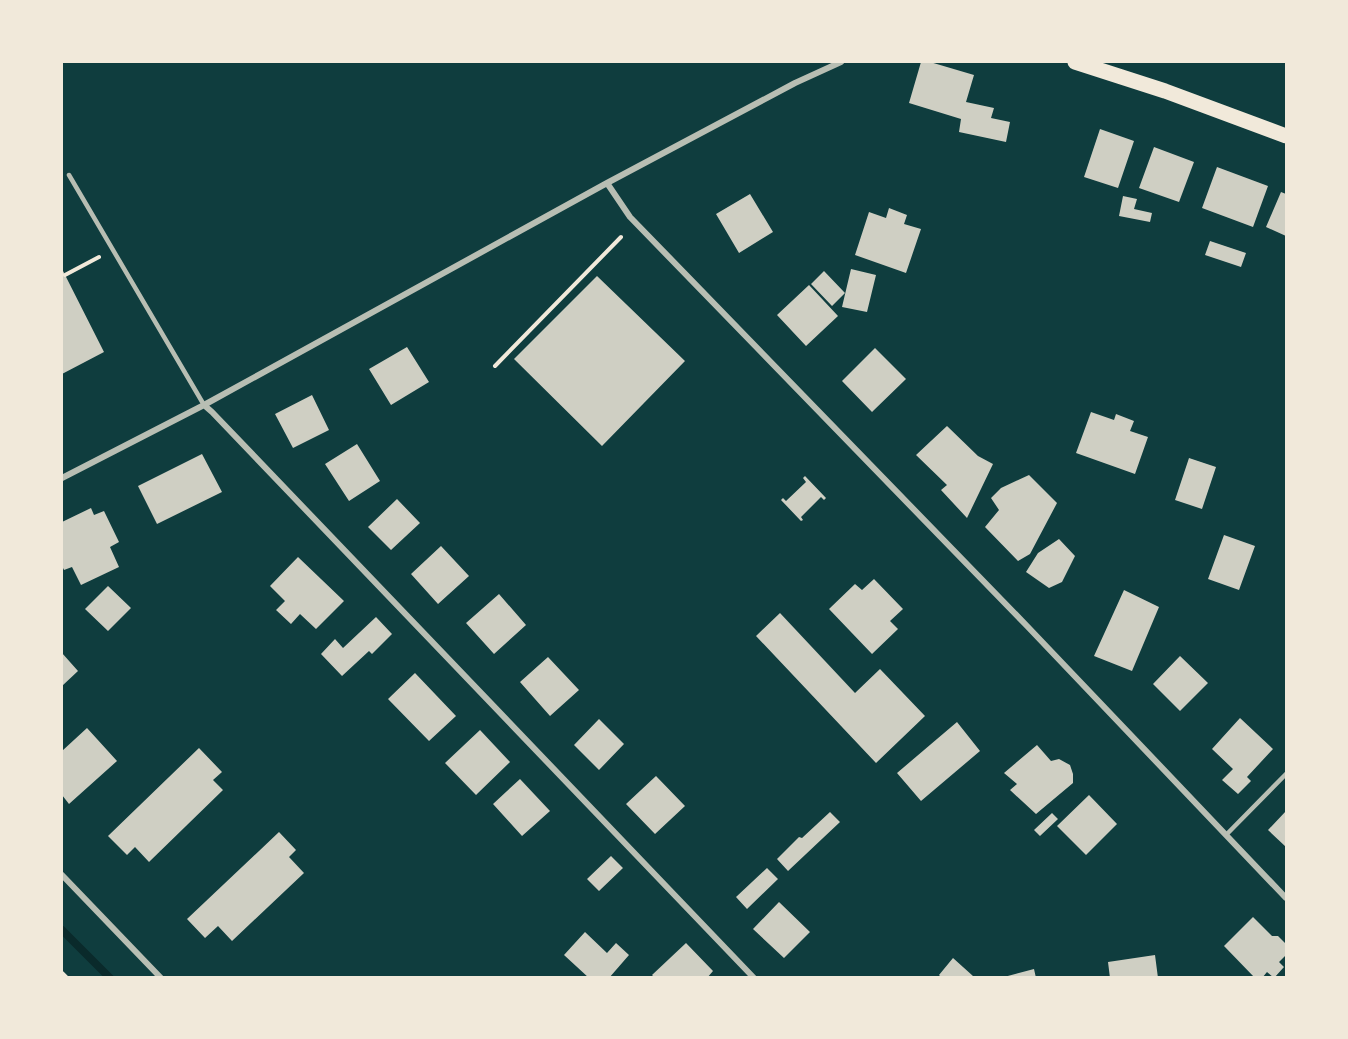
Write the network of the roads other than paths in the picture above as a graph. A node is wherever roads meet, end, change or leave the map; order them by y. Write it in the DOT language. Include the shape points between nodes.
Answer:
graph roads {
  1 [pos="841,62"];
  2 [pos="1075,62"];
  3 [pos="1287,136"];
  4 [pos="69,175"];
  5 [pos="607,183"];
  6 [pos="204,405"];
  7 [pos="62,478"];
  8 [pos="1287,774"];
  9 [pos="1226,835"];
  10 [pos="62,875"];
  11 [pos="1287,898"];
  12 [pos="161,978"];
  13 [pos="754,978"];
  1 -- 5 [label="street"];
  2 -- 3 [label="main road"];
  4 -- 6 [label="lane"];
  5 -- 6 [label="street"];
  5 -- 9 [label="street" via="630,217"];
  6 -- 7 [label="street"];
  6 -- 13 [label="street"];
  8 -- 9 [label="lane"];
  9 -- 11 [label="street"];
  10 -- 12 [label="street"];
}
